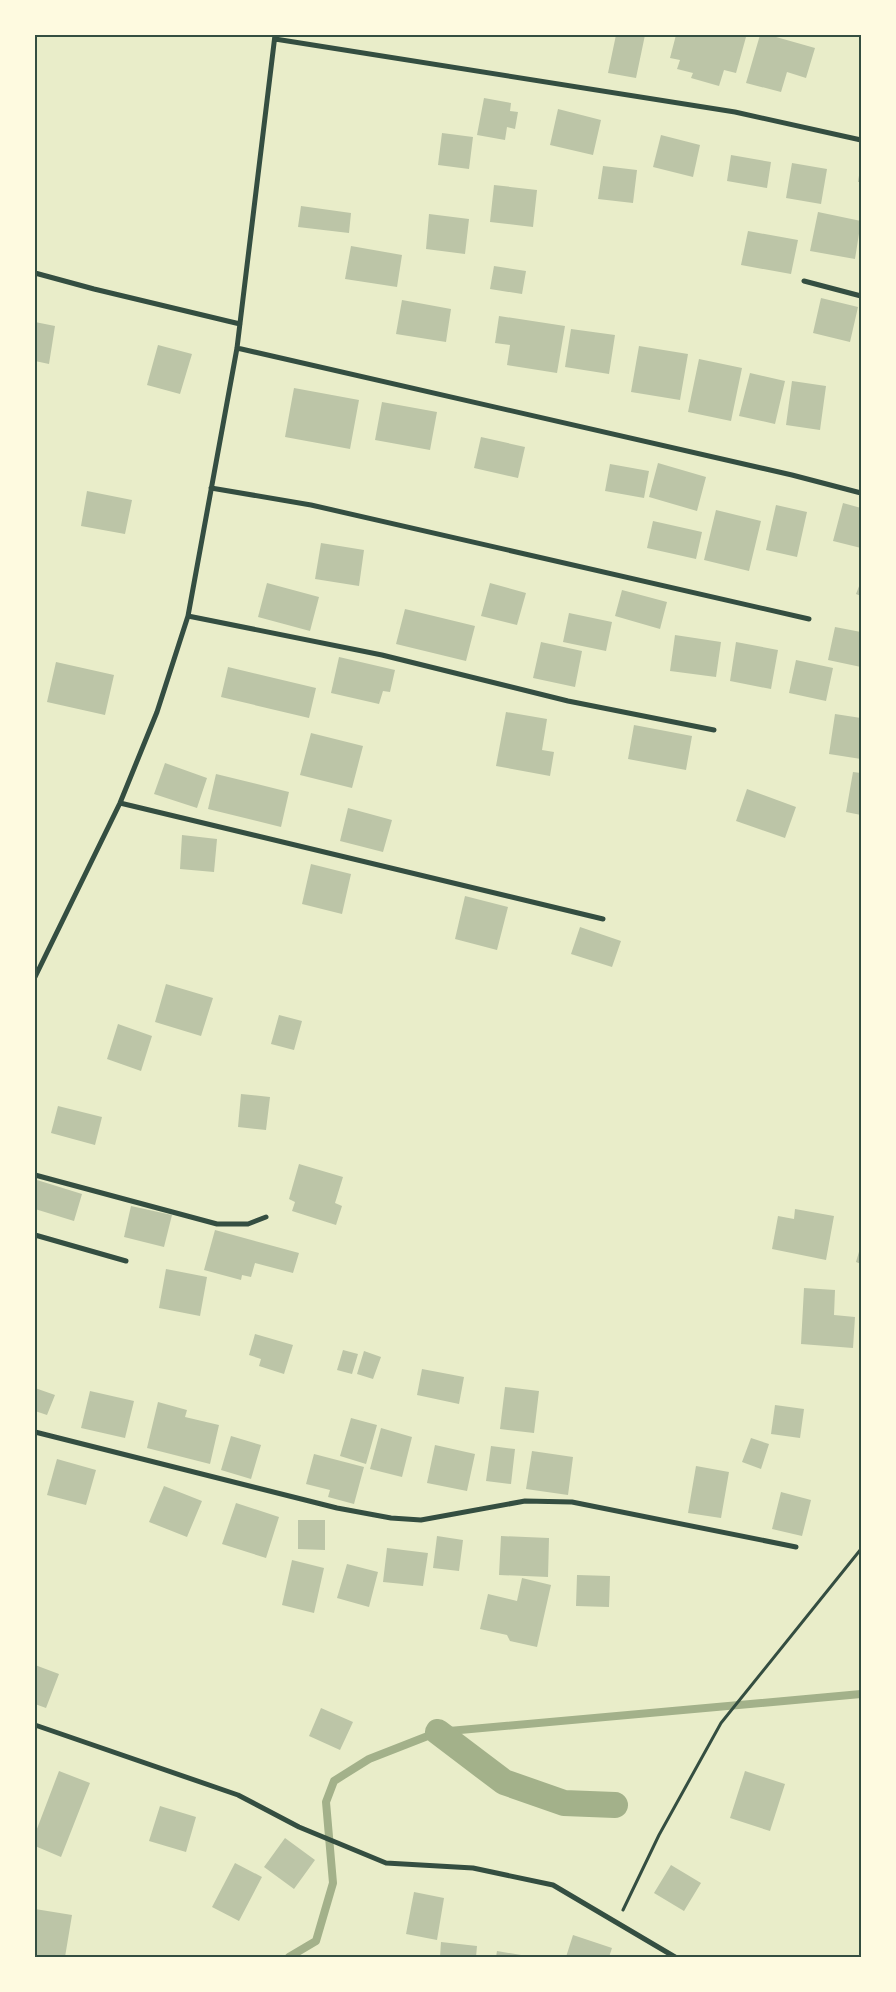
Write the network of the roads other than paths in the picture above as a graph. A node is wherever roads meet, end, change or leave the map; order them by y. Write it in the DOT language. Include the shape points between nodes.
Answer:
graph roads {
  1 [pos="275,37"];
  2 [pos="861,140"];
  3 [pos="35,272"];
  4 [pos="804,281"];
  5 [pos="861,296"];
  6 [pos="240,324"];
  7 [pos="237,348"];
  8 [pos="211,488"];
  9 [pos="861,493"];
  10 [pos="188,616"];
  11 [pos="809,619"];
  12 [pos="714,730"];
  13 [pos="120,803"];
  14 [pos="603,919"];
  15 [pos="35,977"];
  16 [pos="35,1175"];
  17 [pos="266,1217"];
  18 [pos="35,1235"];
  19 [pos="126,1261"];
  20 [pos="35,1432"];
  21 [pos="796,1547"];
  22 [pos="35,1725"];
  23 [pos="676,1957"];
  1 -- 2 [label="street" via="735,112"];
  1 -- 6 [label="street"];
  3 -- 6 [label="street"];
  4 -- 5 [label="street"];
  6 -- 7 [label="street"];
  7 -- 8 [label="street"];
  7 -- 9 [label="street"];
  8 -- 10 [label="street"];
  8 -- 11 [label="street" via="311,505"];
  10 -- 12 [label="street" via="382,655 568,701"];
  10 -- 13 [label="street" via="157,712"];
  13 -- 14 [label="street"];
  13 -- 15 [label="street"];
  16 -- 17 [label="street" via="217,1224 248,1224"];
  18 -- 19 [label="street"];
  20 -- 21 [label="street" via="337,1508 391,1518 421,1520 525,1502 572,1502"];
  22 -- 23 [label="street" via="238,1795 300,1827 386,1863 472,1868 553,1885"];
}
